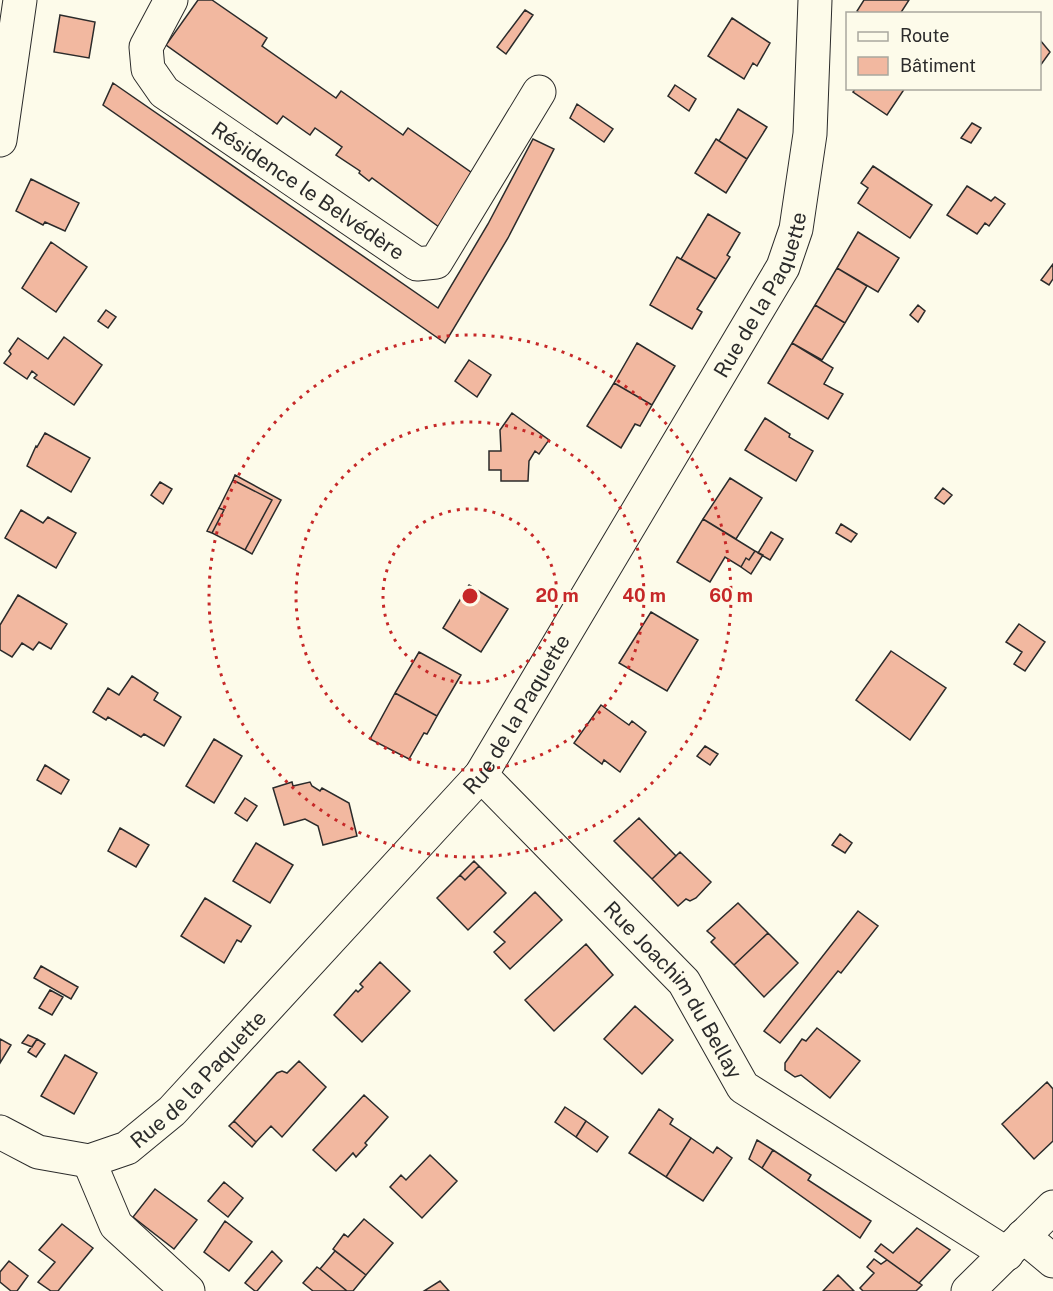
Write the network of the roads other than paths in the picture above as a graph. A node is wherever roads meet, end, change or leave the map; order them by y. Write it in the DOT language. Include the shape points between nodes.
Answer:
graph roads {
  1 [pos="20,0"];
  2 [pos="171,0"];
  3 [pos="815,0"];
  4 [pos="539,92"];
  5 [pos="0,140"];
  6 [pos="481,775"];
  7 [pos="0,1132"];
  8 [pos="89,1161"];
  9 [pos="1053,1207"];
  10 [pos="1015,1245"];
  11 [pos="1053,1261"];
  12 [pos="188,1291"];
  13 [pos="968,1291"];
  1 -- 5 [label="street"];
  2 -- 4 [label="street, Résidence le Belvédère" via="146,47 148,69 164,92 417,264 436,262"];
  3 -- 6 [label="street, Rue de la Paquette" via="810,134 796,229 783,267"];
  6 -- 8 [label="street, Rue de la Paquette" via="172,1111 127,1148"];
  6 -- 10 [label="street, Rue Joachim du Bellay" via="684,982 743,1087"];
  7 -- 8 [label="street, Rue de la Paquette" via="38,1152"];
  8 -- 12 [label="street" via="116,1225"];
  9 -- 10 [label="street"];
  10 -- 11 [label="street, Rue Joachim du Bellay"];
  10 -- 13 [label="street"];
}
